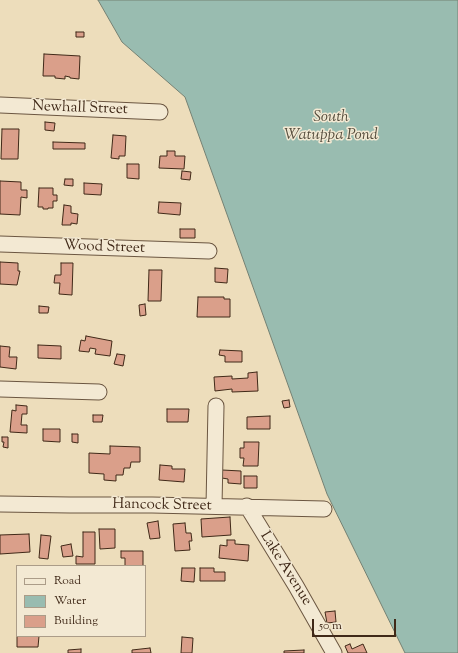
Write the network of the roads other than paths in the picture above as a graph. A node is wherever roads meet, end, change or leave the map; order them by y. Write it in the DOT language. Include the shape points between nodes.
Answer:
graph roads {
  1 [pos="0,105"];
  2 [pos="160,112"];
  3 [pos="0,244"];
  4 [pos="209,251"];
  5 [pos="0,389"];
  6 [pos="99,392"];
  7 [pos="216,406"];
  8 [pos="0,504"];
  9 [pos="214,506"];
  10 [pos="247,506"];
  11 [pos="324,509"];
  12 [pos="334,653"];
  1 -- 2 [label="street, Newhall Street"];
  3 -- 4 [label="street, Wood Street"];
  5 -- 6 [label="street"];
  7 -- 9 [label="street"];
  8 -- 9 [label="street, Hancock Street"];
  9 -- 10 [label="street, Hancock Street"];
  10 -- 11 [label="street, Hancock Street"];
  10 -- 12 [label="street, Lake Avenue"];
}
